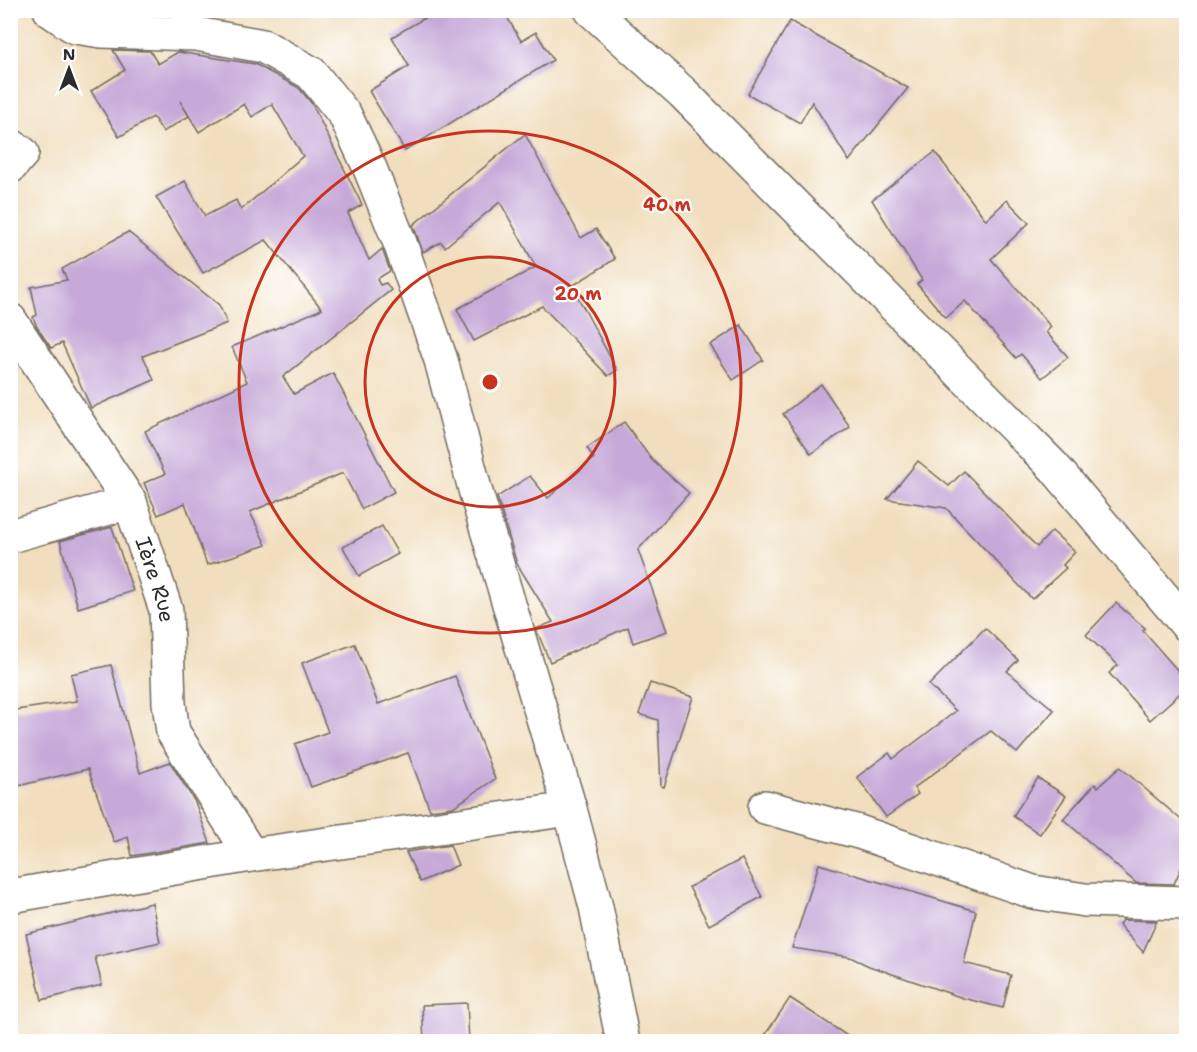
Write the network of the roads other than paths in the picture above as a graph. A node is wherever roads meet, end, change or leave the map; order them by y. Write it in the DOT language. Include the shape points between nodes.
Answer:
graph roads {
  1 [pos="50,10"];
  2 [pos="591,10"];
  3 [pos="10,145"];
  4 [pos="10,167"];
  5 [pos="10,321"];
  6 [pos="130,502"];
  7 [pos="10,536"];
  8 [pos="1186,624"];
  9 [pos="765,807"];
  10 [pos="570,809"];
  11 [pos="251,855"];
  12 [pos="10,896"];
  13 [pos="1186,903"];
  14 [pos="623,1041"];
  1 -- 10 [label="street" via="75,27 196,34 263,46 311,73 345,115 425,310"];
  2 -- 8 [label="street" via="683,93 1054,467"];
  3 -- 4 [label="street" via="22,153"];
  5 -- 6 [label="street, Ière Rue"];
  6 -- 7 [label="street"];
  6 -- 11 [label="street, Ière Rue" via="166,610 173,732"];
  9 -- 13 [label="street" via="859,832 1034,892 1085,900"];
  10 -- 11 [label="street"];
  10 -- 14 [label="street" via="596,907"];
  11 -- 12 [label="street"];
}
